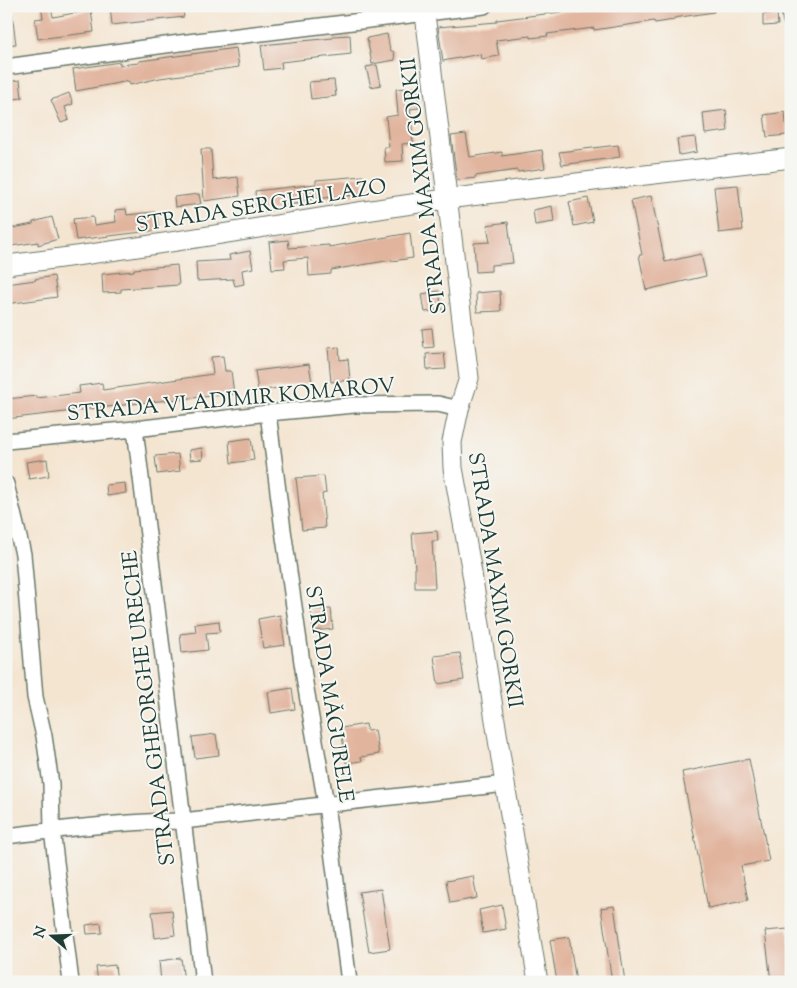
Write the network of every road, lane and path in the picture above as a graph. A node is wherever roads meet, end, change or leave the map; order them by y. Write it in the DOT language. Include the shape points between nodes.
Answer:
graph roads {
  1 [pos="484,6"];
  2 [pos="790,6"];
  3 [pos="424,10"];
  4 [pos="791,20"];
  5 [pos="6,67"];
  6 [pos="791,158"];
  7 [pos="446,199"];
  8 [pos="6,265"];
  9 [pos="459,409"];
  10 [pos="268,412"];
  11 [pos="135,429"];
  12 [pos="6,441"];
  13 [pos="6,484"];
  14 [pos="505,784"];
  15 [pos="326,804"];
  16 [pos="183,821"];
  17 [pos="52,830"];
  18 [pos="6,836"];
  19 [pos="71,982"];
  20 [pos="203,982"];
  21 [pos="348,982"];
  22 [pos="538,982"];
  1 -- 3 [label="street"];
  2 -- 4 [label="street"];
  3 -- 5 [label="street"];
  3 -- 7 [label="street, STRADA MAXIM GORKII"];
  6 -- 7 [label="street, STRADA SERGHEI LAZO"];
  7 -- 8 [label="street, STRADA SERGHEI LAZO"];
  7 -- 9 [label="street, STRADA MAXIM GORKII" via="469,378"];
  9 -- 10 [label="street, STRADA VLADIMIR KOMAROV" via="438,404 354,405"];
  9 -- 14 [label="street, STRADA MAXIM GORKII" via="452,442 453,468"];
  10 -- 11 [label="street, STRADA VLADIMIR KOMAROV"];
  10 -- 15 [label="street, STRADA MĂGURELE" via="305,683"];
  11 -- 12 [label="street, STRADA VLADIMIR KOMAROV"];
  11 -- 16 [label="street, STRADA GHEORGHE URECHE"];
  13 -- 17 [label="street" via="23,554 35,697 51,784"];
  14 -- 15 [label="street"];
  14 -- 22 [label="street, STRADA MAXIM GORKII"];
  15 -- 16 [label="street"];
  15 -- 21 [label="street, STRADA MĂGURELE"];
  16 -- 17 [label="street"];
  16 -- 20 [label="street, STRADA GHEORGHE URECHE"];
  17 -- 18 [label="street"];
  17 -- 19 [label="street"];
}
